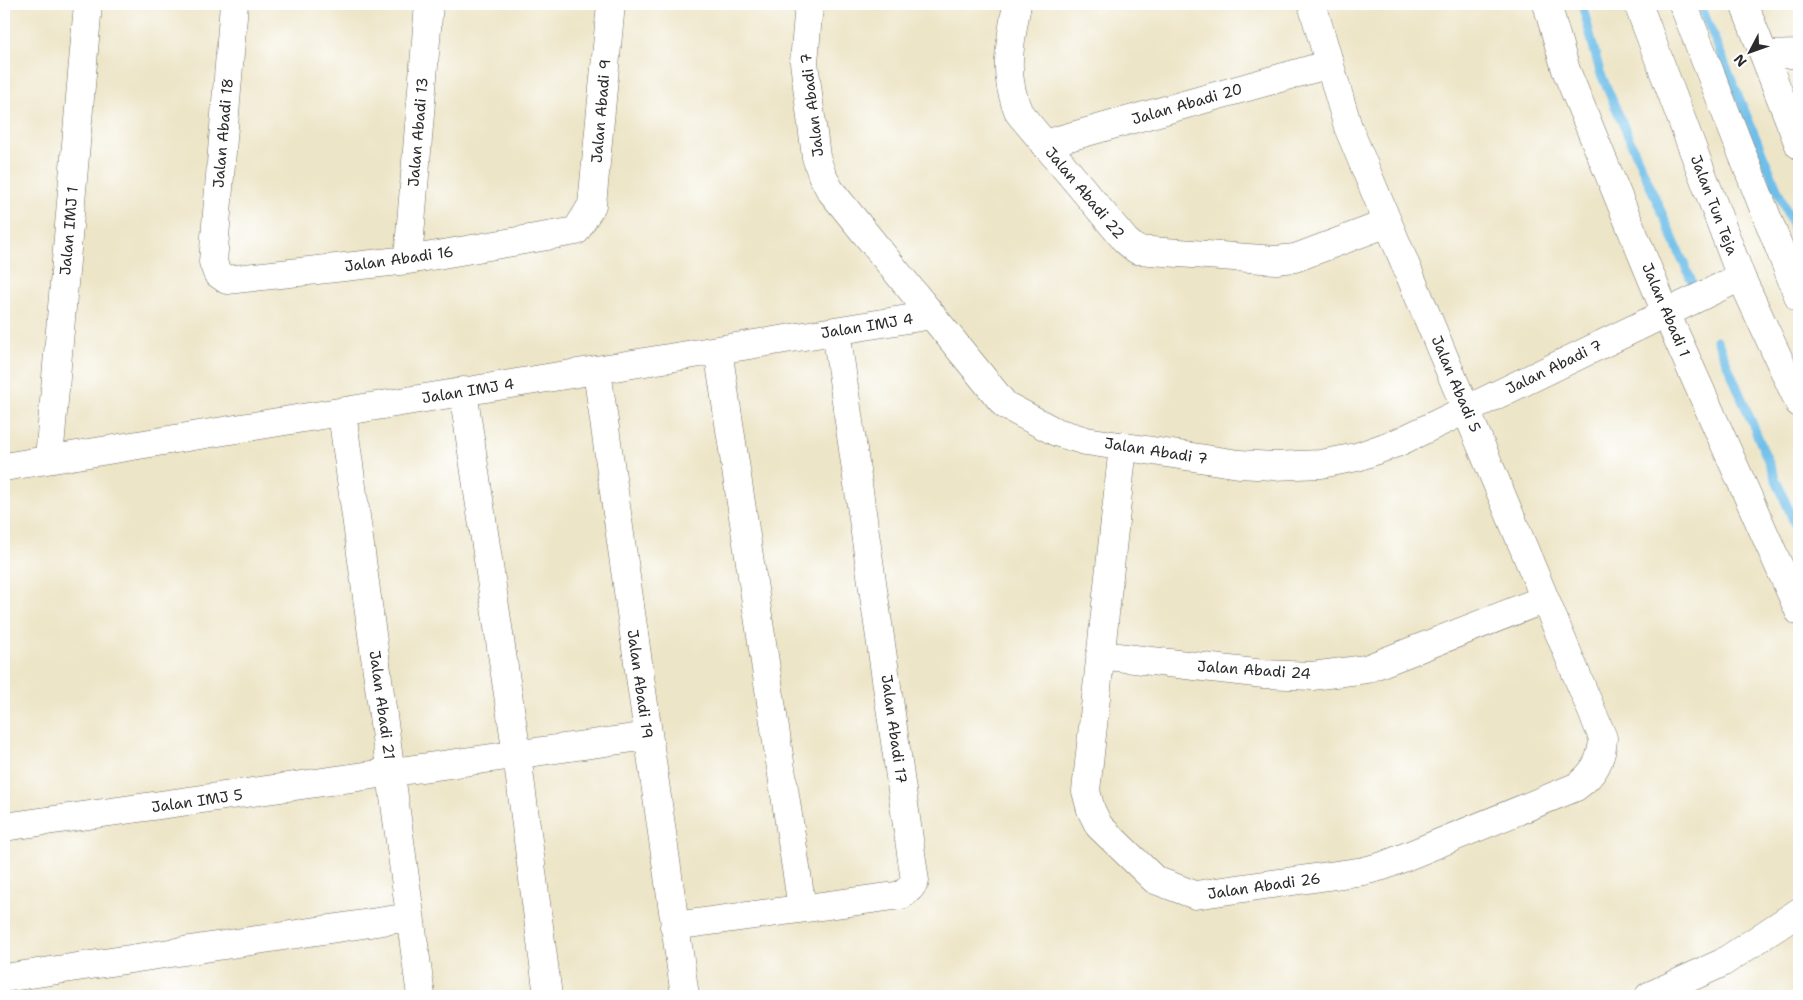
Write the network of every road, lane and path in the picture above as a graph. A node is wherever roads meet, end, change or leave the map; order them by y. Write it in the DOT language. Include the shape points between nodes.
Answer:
graph roads {
  1 [pos="88,4"];
  2 [pos="234,4"];
  3 [pos="429,4"];
  4 [pos="611,4"];
  5 [pos="809,4"];
  6 [pos="1017,4"];
  7 [pos="1312,4"];
  8 [pos="1547,4"];
  9 [pos="1638,4"];
  10 [pos="1683,4"];
  11 [pos="1744,4"];
  12 [pos="1799,54"];
  13 [pos="1764,55"];
  14 [pos="1330,64"];
  15 [pos="1044,144"];
  16 [pos="1799,145"];
  17 [pos="587,216"];
  18 [pos="1388,223"];
  19 [pos="408,260"];
  20 [pos="212,262"];
  21 [pos="1741,277"];
  22 [pos="1799,298"];
  23 [pos="1666,313"];
  24 [pos="932,315"];
  25 [pos="836,331"];
  26 [pos="718,350"];
  27 [pos="597,371"];
  28 [pos="463,391"];
  29 [pos="1799,403"];
  30 [pos="1466,409"];
  31 [pos="342,413"];
  32 [pos="1123,446"];
  33 [pos="50,459"];
  34 [pos="4,467"];
  35 [pos="1545,599"];
  36 [pos="1799,611"];
  37 [pos="1100,655"];
  38 [pos="648,736"];
  39 [pos="516,755"];
  40 [pos="1598,761"];
  41 [pos="391,774"];
  42 [pos="4,827"];
  43 [pos="802,908"];
  44 [pos="1799,912"];
  45 [pos="410,917"];
  46 [pos="674,926"];
  47 [pos="4,978"];
  48 [pos="421,996"];
  49 [pos="548,996"];
  50 [pos="685,996"];
  51 [pos="1649,996"];
  1 -- 33 [label="street, Jalan IMJ 1"];
  2 -- 20 [label="street, Jalan Abadi 18"];
  3 -- 19 [label="street, Jalan Abadi 13"];
  4 -- 17 [label="street, Jalan Abadi 9" via="592,205"];
  5 -- 24 [label="street, Jalan Abadi 7" via="804,62 816,157 822,175 830,190"];
  6 -- 15 [label="street, Jalan Abadi 22" via="1008,55 1011,95 1019,114"];
  7 -- 14 [label="street, Jalan Abadi 5"];
  8 -- 23 [label="street, Jalan Abadi 1" via="1566,70"];
  9 -- 21 [label="street, Jalan Tun Teja"];
  10 -- 22 [label="street"];
  11 -- 13 [label="street"];
  12 -- 13 [label="street"];
  13 -- 16 [label="street"];
  14 -- 15 [label="street, Jalan Abadi 20"];
  14 -- 18 [label="street, Jalan Abadi 5" via="1348,127"];
  15 -- 18 [label="street, Jalan Abadi 22" via="1136,250 1276,260 1295,258"];
  17 -- 19 [label="street, Jalan Abadi 16" via="576,232 564,235"];
  18 -- 30 [label="street, Jalan Abadi 5"];
  19 -- 20 [label="street, Jalan Abadi 16" via="227,280 217,273"];
  21 -- 23 [label="street, Jalan Abadi 7"];
  21 -- 29 [label="street, Jalan Tun Teja"];
  23 -- 30 [label="street, Jalan Abadi 7"];
  23 -- 36 [label="street, Jalan Abadi 1"];
  24 -- 25 [label="street, Jalan IMJ 4"];
  24 -- 32 [label="street, Jalan Abadi 7" via="1005,405 1056,432 1086,441"];
  25 -- 26 [label="street, Jalan IMJ 4"];
  25 -- 43 [label="street, Jalan Abadi 17" via="915,881 902,895"];
  26 -- 27 [label="street, Jalan IMJ 4"];
  26 -- 43 [label="street"];
  27 -- 28 [label="street, Jalan IMJ 4"];
  27 -- 38 [label="street, Jalan Abadi 19"];
  28 -- 31 [label="street, Jalan IMJ 4"];
  28 -- 39 [label="street"];
  30 -- 32 [label="street, Jalan Abadi 7" via="1398,442 1357,457 1321,464 1239,464"];
  30 -- 35 [label="street, Jalan Abadi 5"];
  31 -- 33 [label="street, Jalan IMJ 4"];
  31 -- 41 [label="street, Jalan Abadi 21"];
  32 -- 37 [label="street, Jalan Abadi 26"];
  33 -- 34 [label="street, Jalan IMJ 4"];
  35 -- 37 [label="street, Jalan Abadi 24" via="1366,668 1321,674 1264,674"];
  35 -- 40 [label="street, Jalan Abadi 5" via="1603,738"];
  37 -- 40 [label="street, Jalan Abadi 26" via="1087,772 1086,790 1091,810 1099,826 1155,880 1195,895 1383,866 1576,787 1590,777"];
  38 -- 39 [label="street, Jalan IMJ 5"];
  38 -- 46 [label="street, Jalan Abadi 19"];
  39 -- 41 [label="street, Jalan IMJ 5"];
  39 -- 49 [label="street"];
  41 -- 42 [label="street, Jalan IMJ 5"];
  41 -- 45 [label="street, Jalan Abadi 21"];
  43 -- 46 [label="street, Jalan Abadi 17"];
  44 -- 51 [label="street" via="1722,963"];
  45 -- 47 [label="street"];
  45 -- 48 [label="street, Jalan Abadi 21"];
  46 -- 50 [label="street, Jalan Abadi 19"];
}
